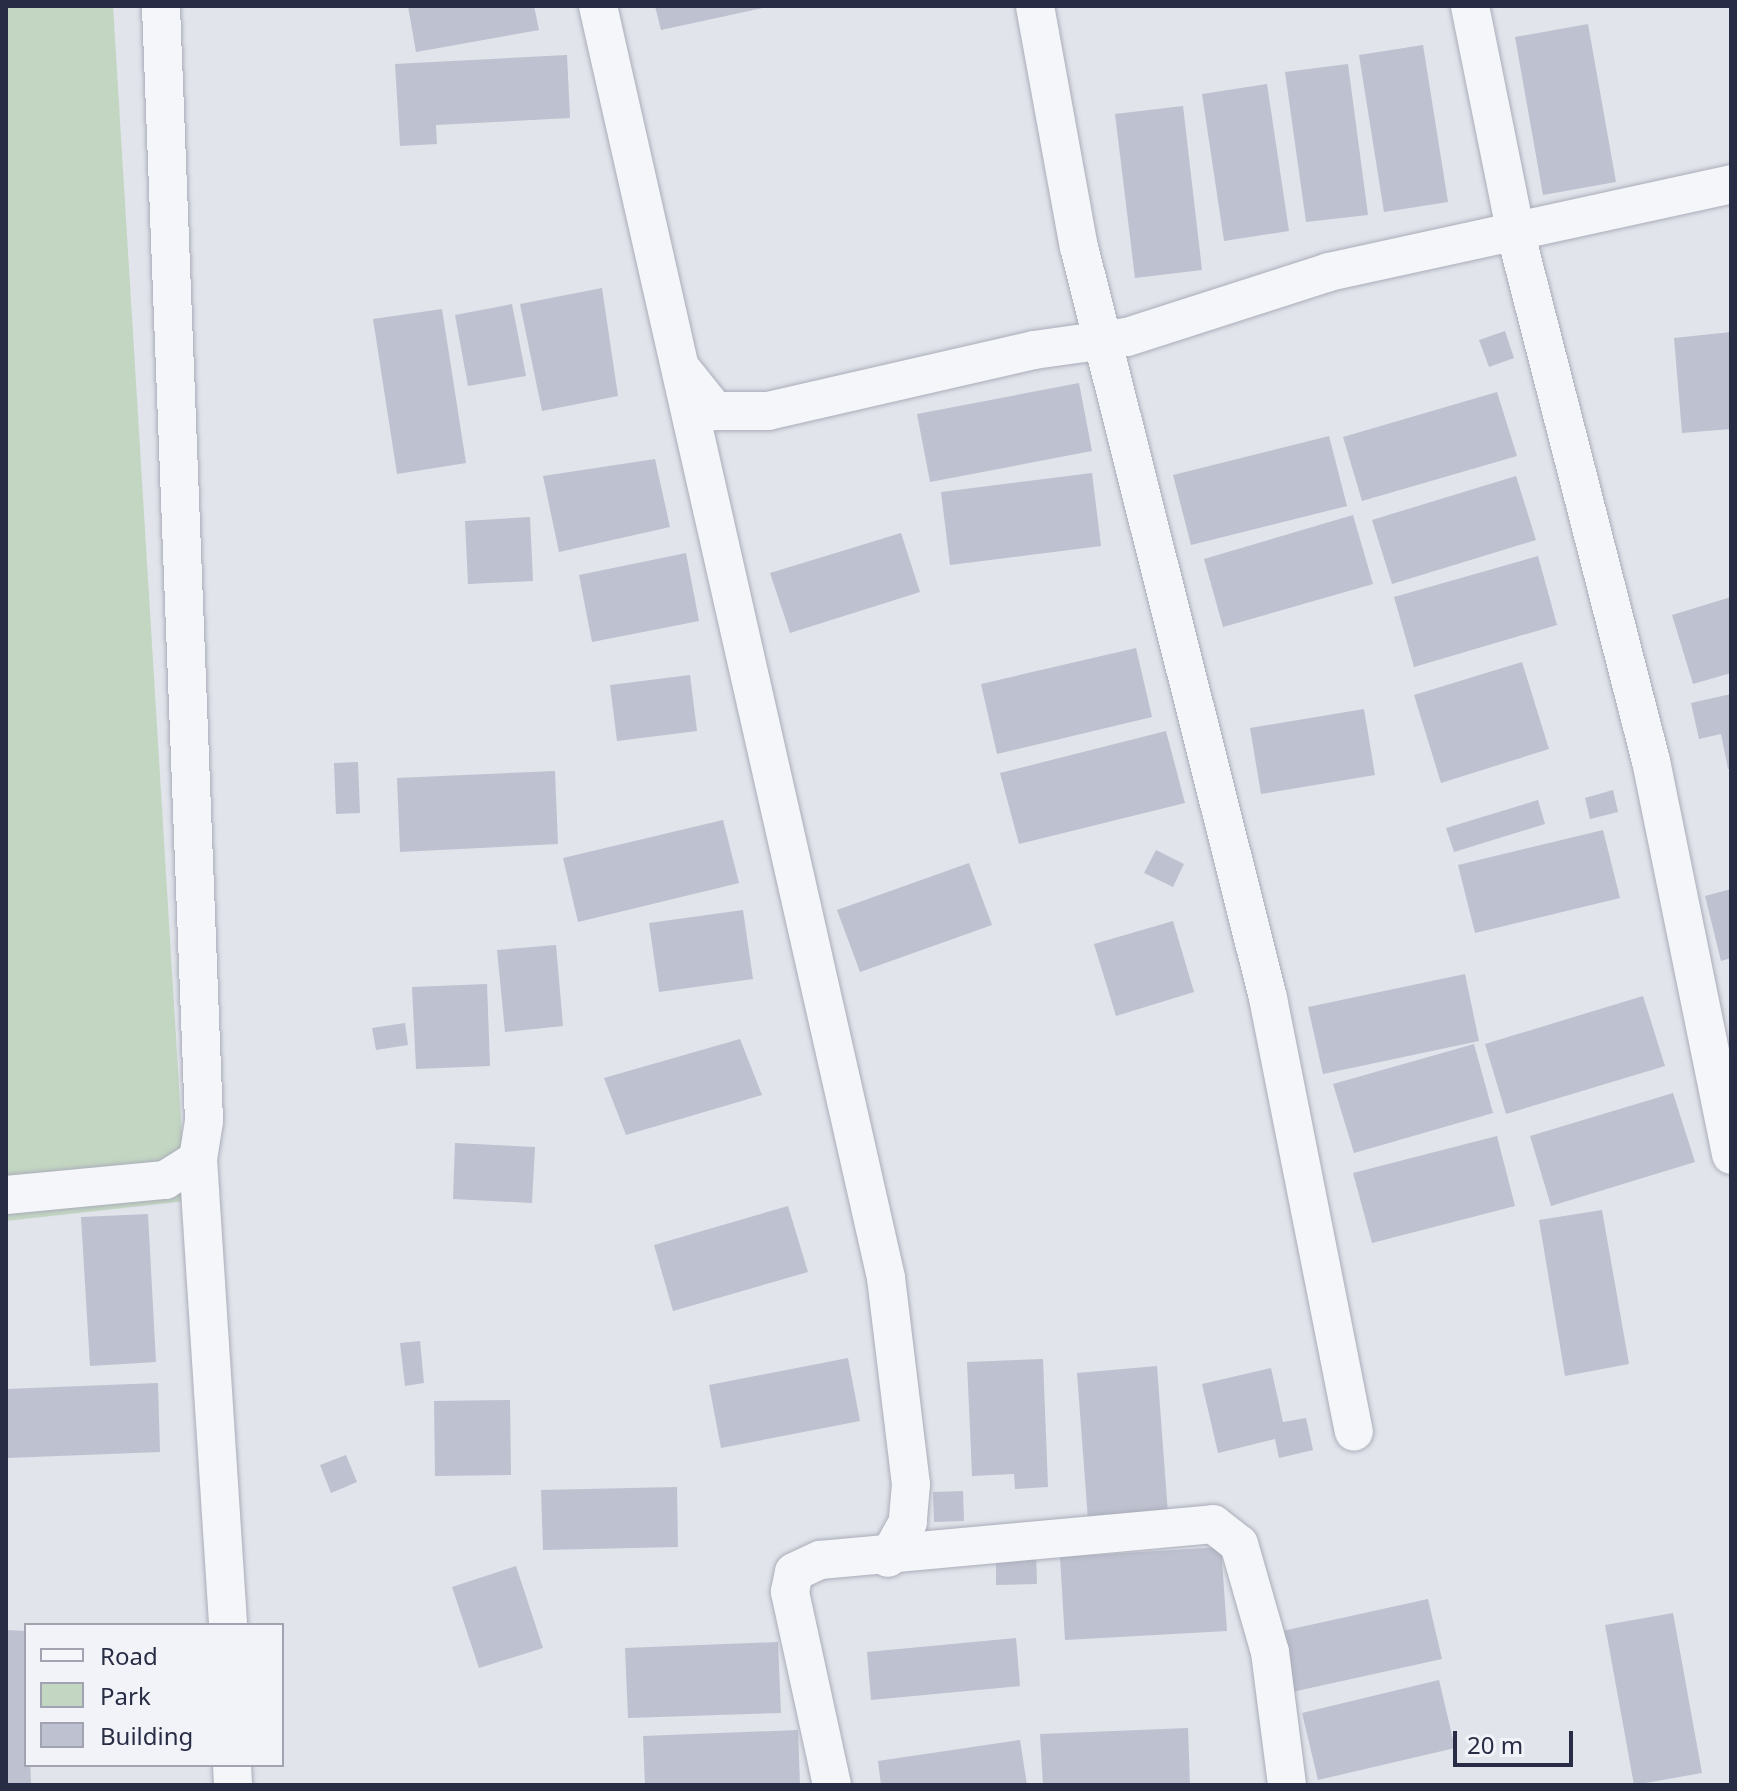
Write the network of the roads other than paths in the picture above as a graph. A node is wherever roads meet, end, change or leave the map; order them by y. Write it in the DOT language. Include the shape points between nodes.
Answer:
graph roads {
  1 [pos="161,6"];
  2 [pos="598,6"];
  3 [pos="1035,6"];
  4 [pos="1470,6"];
  5 [pos="1731,184"];
  6 [pos="1516,235"];
  7 [pos="1104,340"];
  8 [pos="678,364"];
  9 [pos="1731,1155"];
  10 [pos="198,1159"];
  11 [pos="6,1195"];
  12 [pos="1354,1432"];
  13 [pos="888,1558"];
  14 [pos="228,1623"];
  15 [pos="832,1785"];
  16 [pos="1287,1785"];
  1 -- 10 [label="street" via="204,1121"];
  2 -- 8 [label="street"];
  3 -- 7 [label="street" via="1079,247"];
  4 -- 6 [label="street"];
  5 -- 6 [label="street"];
  6 -- 7 [label="street" via="1489,234 1329,272 1216,313"];
  6 -- 9 [label="street" via="1651,761"];
  7 -- 8 [label="street" via="768,411 715,411"];
  7 -- 12 [label="street" via="1268,998"];
  8 -- 13 [label="street" via="886,1278 911,1484 908,1522"];
  10 -- 11 [label="street" via="165,1180"];
  10 -- 14 [label="street"];
  13 -- 15 [label="street" via="820,1560 794,1572 790,1592"];
  13 -- 16 [label="street" via="1213,1524 1239,1544 1270,1652"];
}
